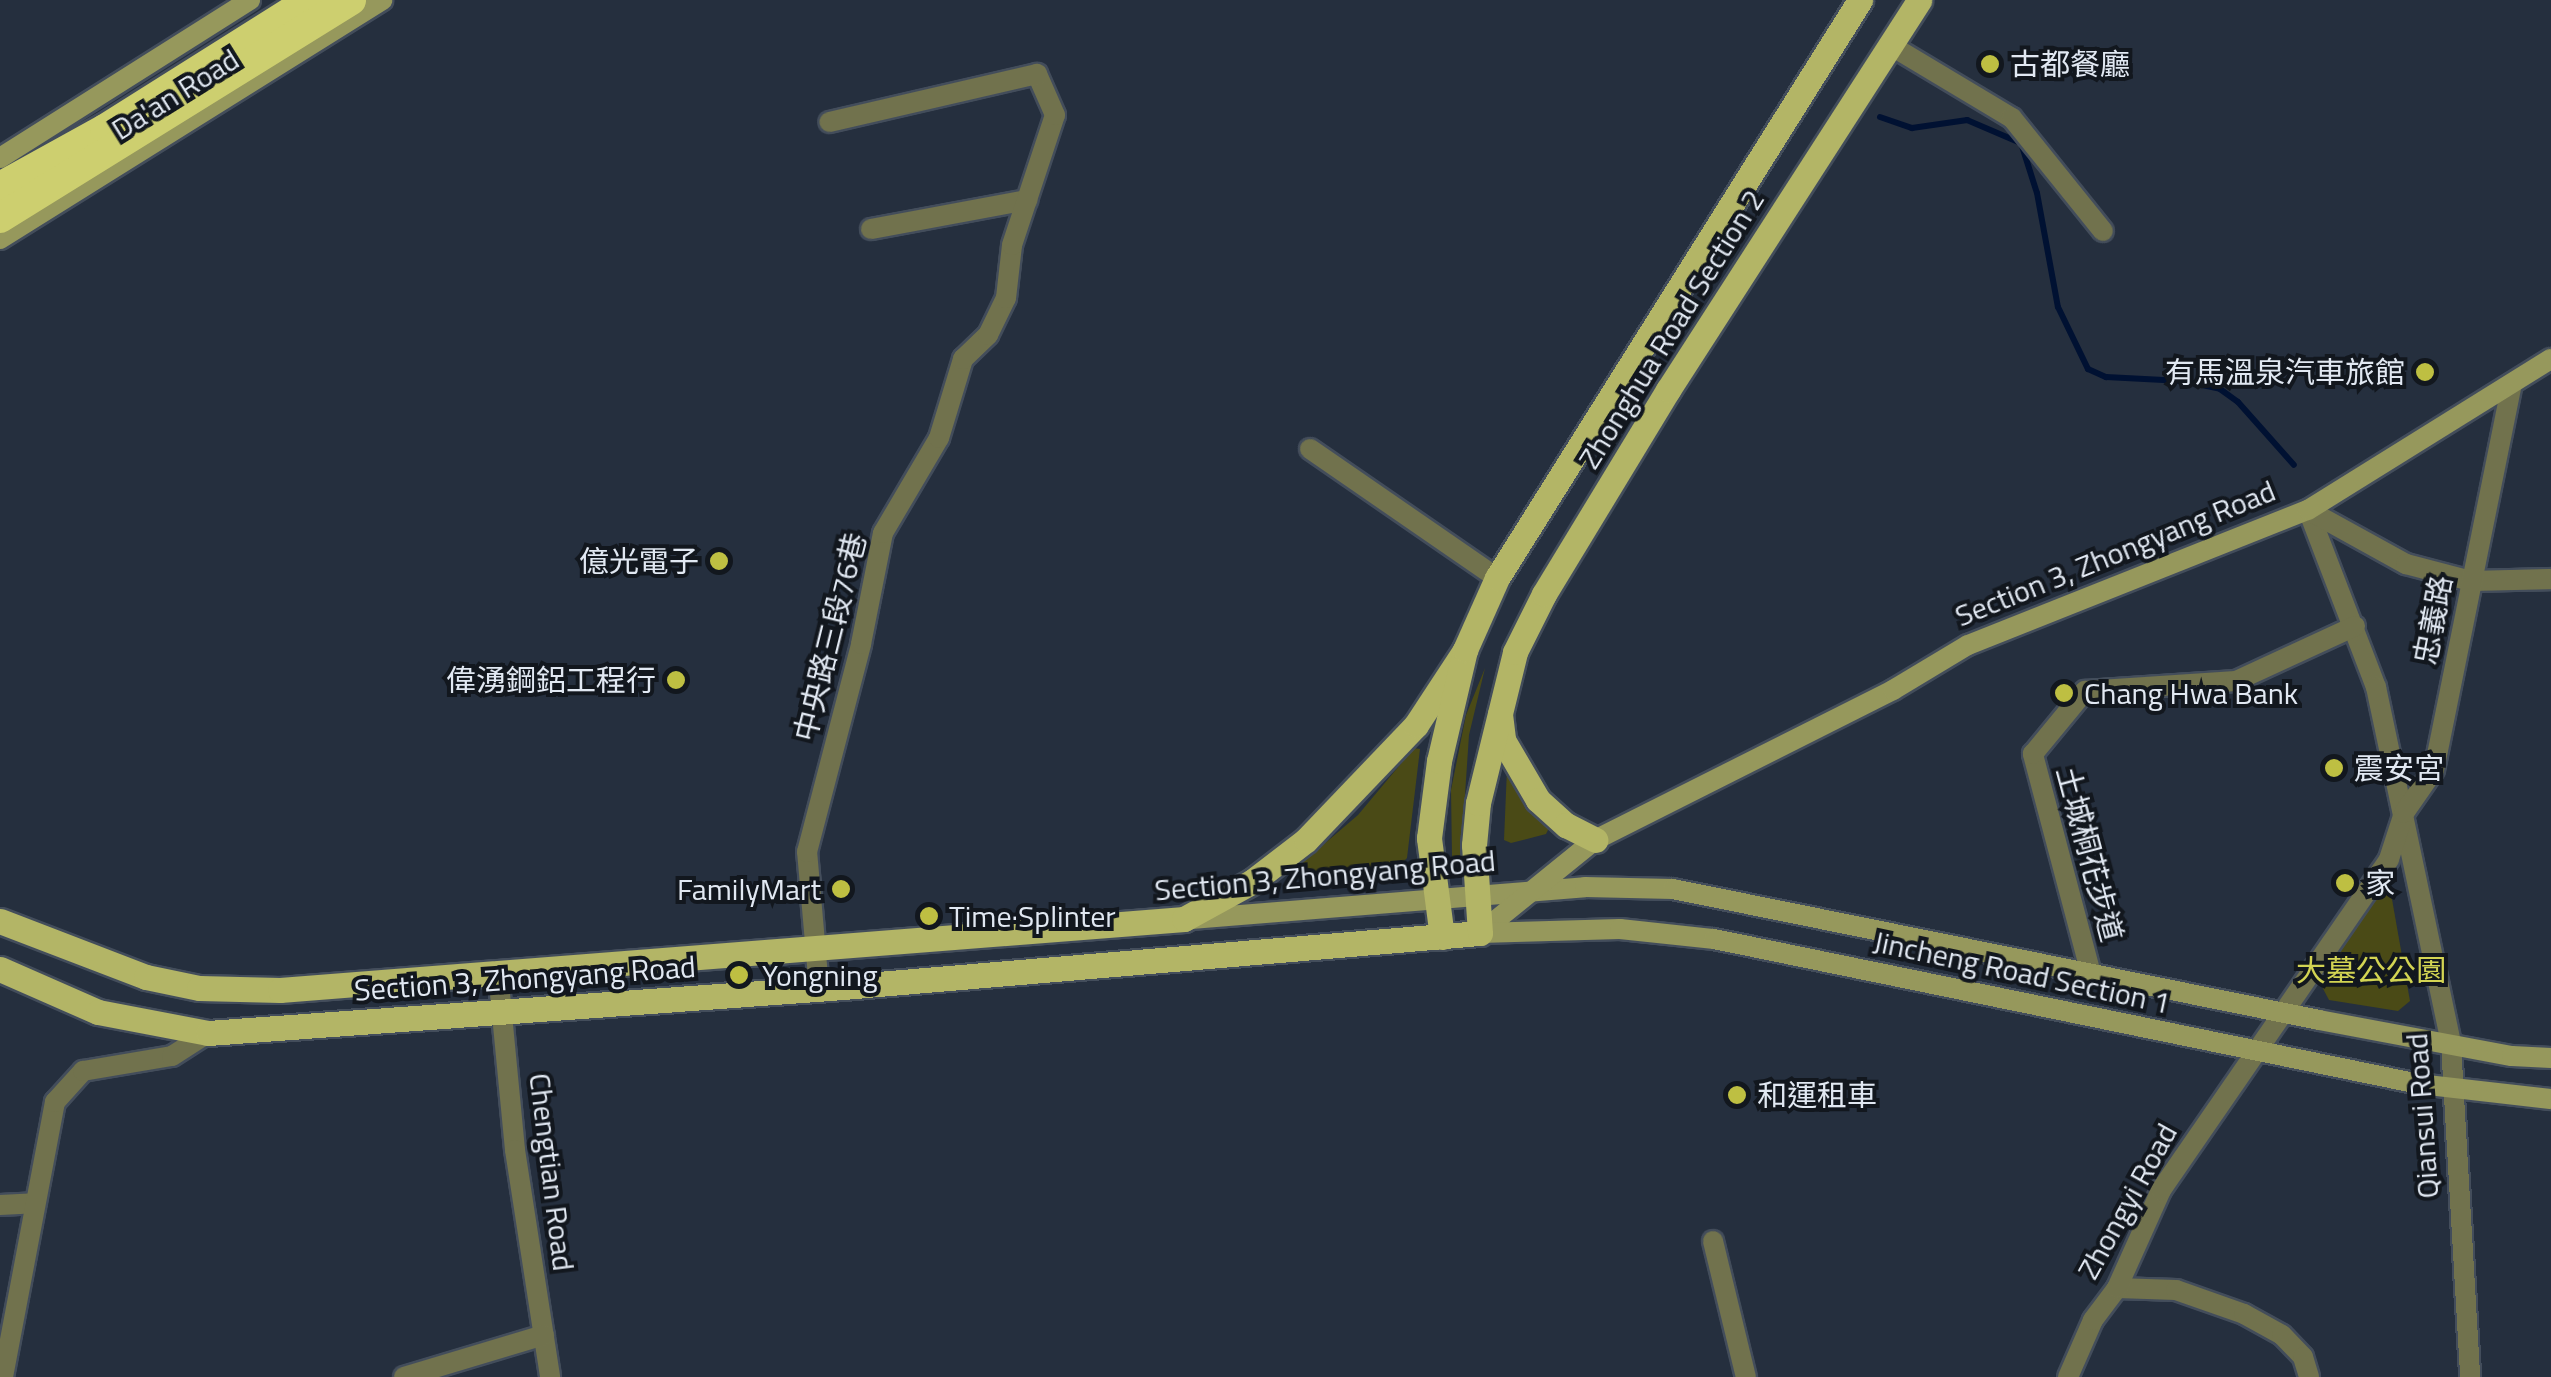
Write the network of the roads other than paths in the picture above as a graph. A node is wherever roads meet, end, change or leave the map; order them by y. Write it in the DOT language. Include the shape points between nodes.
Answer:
graph roads {
  1 [pos="250,0"];
  2 [pos="272,0"];
  3 [pos="310,0"];
  4 [pos="352,0"];
  5 [pos="382,0"];
  6 [pos="1860,0"];
  7 [pos="1919,0"];
  8 [pos="1890,45"];
  9 [pos="828,122"];
  10 [pos="105,129"];
  11 [pos="0,158"];
  12 [pos="0,185"];
  13 [pos="1027,200"];
  14 [pos="0,218"];
  15 [pos="871,228"];
  16 [pos="2103,231"];
  17 [pos="0,239"];
  18 [pos="2551,359"];
  19 [pos="2512,384"];
  20 [pos="1310,449"];
  21 [pos="2308,510"];
  22 [pos="1496,578"];
  23 [pos="2551,579"];
  24 [pos="2470,581"];
  25 [pos="2355,626"];
  26 [pos="1465,650"];
  27 [pos="1499,704"];
  28 [pos="2404,813"];
  29 [pos="1595,840"];
  30 [pos="2389,859"];
  31 [pos="1529,891"];
  32 [pos="2417,891"];
  33 [pos="1476,895"];
  34 [pos="1436,897"];
  35 [pos="1184,919"];
  36 [pos="0,921"];
  37 [pos="1480,933"];
  38 [pos="1442,937"];
  39 [pos="814,948"];
  40 [pos="0,970"];
  41 [pos="498,974"];
  42 [pos="2092,974"];
  43 [pos="819,988"];
  44 [pos="280,990"];
  45 [pos="502,1012"];
  46 [pos="2286,1012"];
  47 [pos="282,1030"];
  48 [pos="208,1033"];
  49 [pos="2452,1044"];
  50 [pos="2254,1049"];
  51 [pos="2551,1058"];
  52 [pos="2453,1090"];
  53 [pos="2551,1099"];
  54 [pos="34,1203"];
  55 [pos="0,1205"];
  56 [pos="1713,1240"];
  57 [pos="2117,1288"];
  58 [pos="544,1335"];
  59 [pos="3,1377"];
  60 [pos="404,1377"];
  61 [pos="550,1377"];
  62 [pos="1746,1377"];
  63 [pos="2068,1377"];
  64 [pos="2309,1377"];
  65 [pos="2470,1377"];
  1 -- 11 [label="main road, Da'an Road"];
  2 -- 12 [label="highway" via="94,114"];
  3 -- 10 [label="highway"];
  4 -- 14 [label="highway"];
  5 -- 17 [label="main road, Da'an Road"];
  6 -- 22 [label="main road, Zhonghua Road Section 2"];
  7 -- 8 [label="main road, Zhonghua Road Section 2"];
  8 -- 16 [label="street" via="2012,118"];
  8 -- 27 [label="main road, Zhonghua Road Section 2" via="1544,594"];
  9 -- 13 [label="street, 中央路三段76巷" via="1038,74 1054,115"];
  10 -- 12 [label="highway"];
  10 -- 14 [label="highway"];
  13 -- 15 [label="street"];
  13 -- 39 [label="street, 中央路三段76巷" via="1012,245 1006,298 988,335 963,359 939,438 883,533 807,852"];
  18 -- 19 [label="main road, Section 3, Zhongyang Road"];
  19 -- 21 [label="main road, Section 3, Zhongyang Road"];
  19 -- 24 [label="street, 忠義路"];
  20 -- 22 [label="street"];
  21 -- 24 [label="street" via="2406,564"];
  21 -- 25 [label="street, Qiansui Road"];
  21 -- 29 [label="main road, Section 3, Zhongyang Road" via="1968,645 1893,690"];
  22 -- 26 [label="main road, Zhonghua Road Section 2"];
  23 -- 24 [label="street"];
  24 -- 28 [label="street, 忠義路" via="2434,770"];
  25 -- 28 [label="street, Qiansui Road"];
  25 -- 42 [label="street, 土城桐花步道" via="2236,681 2085,691 2033,754"];
  26 -- 34 [label="main road" via="1433,800"];
  26 -- 35 [label="main road" via="1416,725 1365,784 1253,881"];
  27 -- 29 [label="main road" via="1504,740 1538,800 1566,826"];
  27 -- 33 [label="main road, Zhonghua Road Section 2" via="1478,803"];
  28 -- 30 [label="street, 忠義路"];
  28 -- 32 [label="street, Qiansui Road"];
  29 -- 31 [label="main road, Section 3, Zhongyang Road"];
  30 -- 32 [label="street"];
  30 -- 46 [label="street, 忠義路"];
  31 -- 33 [label="main road, Section 3, Zhongyang Road"];
  31 -- 37 [label="main road, Section 3, Zhongyang Road"];
  31 -- 42 [label="main road, Jincheng Road Section 1" via="1673,889"];
  32 -- 49 [label="street, Qiansui Road"];
  33 -- 34 [label="main road, Section 3, Zhongyang Road"];
  33 -- 37 [label="main road, Zhonghua Road Section 2"];
  34 -- 35 [label="main road, Section 3, Zhongyang Road"];
  34 -- 38 [label="main road"];
  35 -- 39 [label="main road, Section 3, Zhongyang Road"];
  36 -- 44 [label="main road, Section 3, Zhongyang Road" via="146,978 199,988"];
  37 -- 38 [label="main road, Section 3, Zhongyang Road"];
  37 -- 50 [label="main road, Jincheng Road Section 1" via="1620,929 1714,940"];
  38 -- 43 [label="main road, Section 3, Zhongyang Road"];
  39 -- 41 [label="main road, Section 3, Zhongyang Road"];
  39 -- 43 [label="street, 中央路三段76巷"];
  40 -- 48 [label="main road, Section 3, Zhongyang Road" via="98,1012"];
  41 -- 44 [label="main road, Section 3, Zhongyang Road"];
  41 -- 45 [label="street, Chengtian Road"];
  42 -- 46 [label="main road, Jincheng Road Section 1"];
  43 -- 45 [label="main road, Section 3, Zhongyang Road"];
  44 -- 47 [label="main road"];
  45 -- 47 [label="main road, Section 3, Zhongyang Road"];
  45 -- 58 [label="street, Chengtian Road"];
  46 -- 49 [label="main road, Jincheng Road Section 1"];
  46 -- 50 [label="street, Zhongyi Road"];
  47 -- 48 [label="main road, Section 3, Zhongyang Road"];
  48 -- 54 [label="street" via="172,1056 102,1067 71,1080 55,1102"];
  49 -- 51 [label="main road, Jincheng Road Section 1"];
  49 -- 52 [label="street, Qiansui Road"];
  50 -- 52 [label="main road, Jincheng Road Section 1"];
  50 -- 57 [label="street, Zhongyi Road" via="2161,1190"];
  52 -- 53 [label="main road, Jincheng Road Section 1"];
  52 -- 65 [label="street, Qiansui Road"];
  54 -- 55 [label="street"];
  54 -- 59 [label="street"];
  56 -- 62 [label="street"];
  57 -- 63 [label="street, Zhongyi Road" via="2093,1320"];
  57 -- 64 [label="street" via="2176,1290 2244,1314 2282,1335 2303,1357"];
  58 -- 60 [label="street"];
  58 -- 61 [label="street, Chengtian Road"];
}
